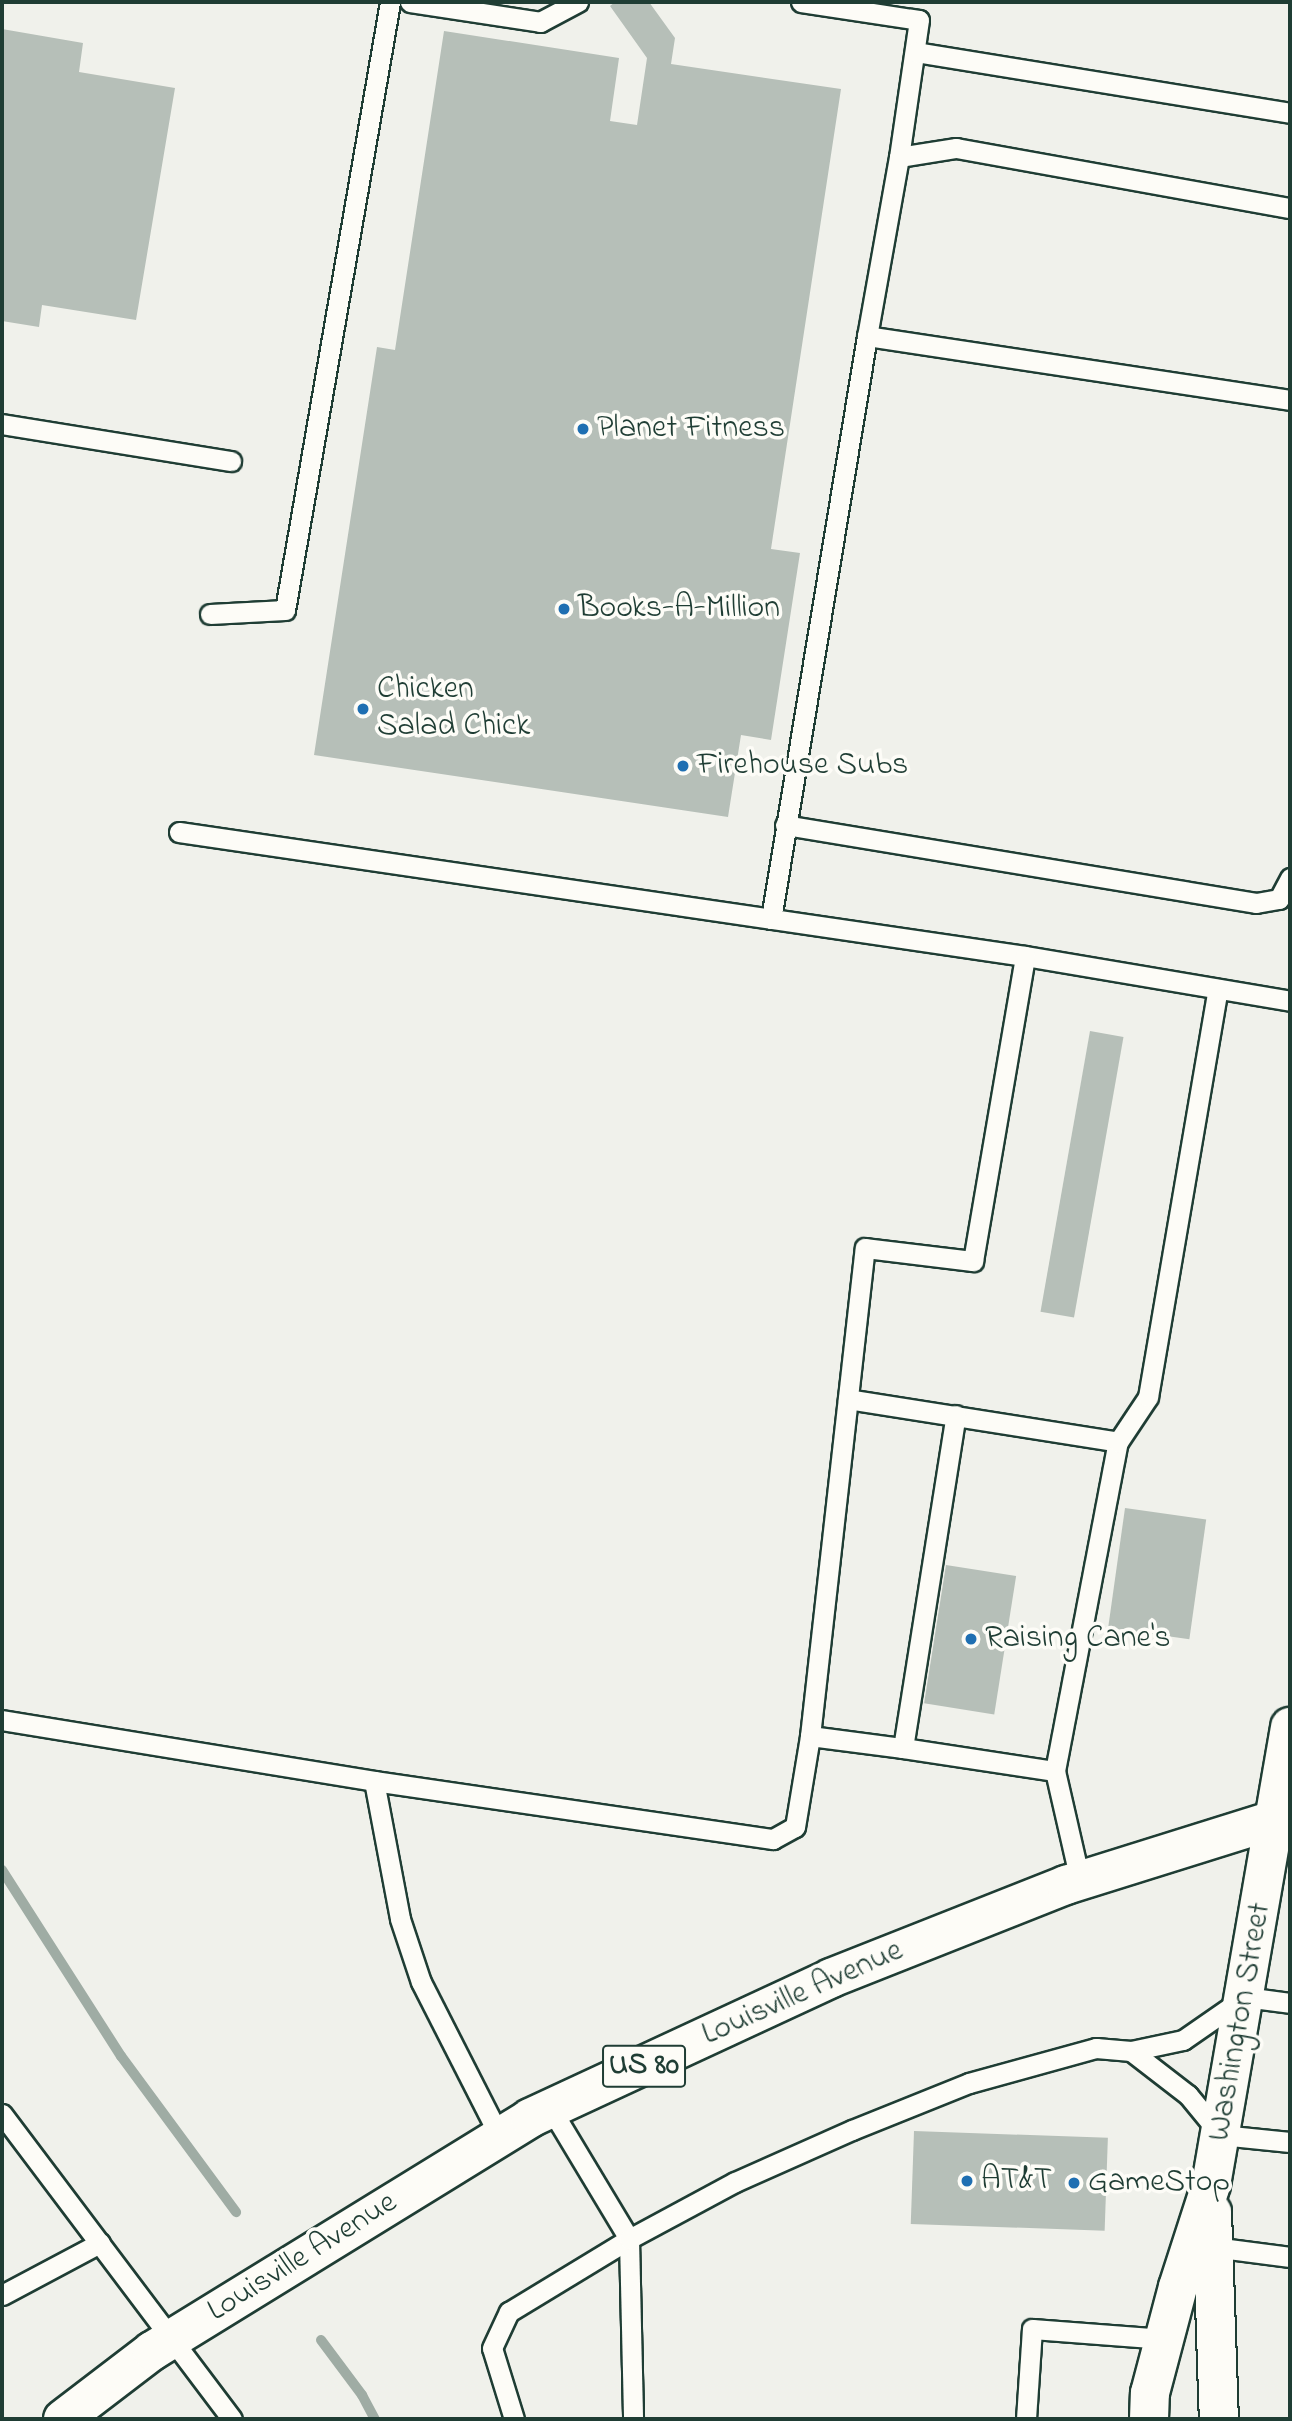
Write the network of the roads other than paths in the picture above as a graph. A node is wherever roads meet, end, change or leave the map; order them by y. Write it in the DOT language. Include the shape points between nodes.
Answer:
graph roads {
  1 [pos="390,2"];
  2 [pos="410,2"];
  3 [pos="578,2"];
  4 [pos="801,2"];
  5 [pos="915,52"];
  6 [pos="1290,113"];
  7 [pos="900,157"];
  8 [pos="1290,208"];
  9 [pos="867,336"];
  10 [pos="1290,400"];
  11 [pos="2,424"];
  12 [pos="231,461"];
  13 [pos="210,614"];
  14 [pos="785,825"];
  15 [pos="179,832"];
  16 [pos="1290,878"];
  17 [pos="771,919"];
  18 [pos="1025,956"];
  19 [pos="1218,989"];
  20 [pos="1290,1001"];
  21 [pos="848,1399"];
  22 [pos="956,1415"];
  23 [pos="1118,1442"];
  24 [pos="2,1720"];
  25 [pos="1290,1727"];
  26 [pos="810,1737"];
  27 [pos="903,1748"];
  28 [pos="1055,1771"];
  29 [pos="374,1781"];
  30 [pos="1284,1816"];
  31 [pos="1080,1880"];
  32 [pos="1245,1997"];
  33 [pos="1290,2003"];
  34 [pos="1131,2051"];
  35 [pos="551,2109"];
  36 [pos="2,2113"];
  37 [pos="1221,2134"];
  38 [pos="500,2137"];
  39 [pos="1290,2142"];
  40 [pos="1211,2185"];
  41 [pos="628,2239"];
  42 [pos="100,2243"];
  43 [pos="1213,2247"];
  44 [pos="1290,2258"];
  45 [pos="2,2295"];
  46 [pos="173,2338"];
  47 [pos="1165,2339"];
  48 [pos="63,2419"];
  49 [pos="232,2419"];
  50 [pos="514,2419"];
  51 [pos="632,2419"];
  52 [pos="1027,2419"];
  53 [pos="1149,2419"];
  54 [pos="1219,2419"];
  1 -- 13 [label="lane" via="285,610"];
  2 -- 3 [label="lane" via="540,22"];
  4 -- 5 [label="lane" via="919,20"];
  5 -- 6 [label="lane"];
  5 -- 7 [label="lane"];
  7 -- 8 [label="lane" via="956,148"];
  7 -- 9 [label="lane"];
  9 -- 10 [label="lane"];
  9 -- 14 [label="lane"];
  11 -- 12 [label="lane"];
  14 -- 16 [label="lane" via="1256,903 1279,899"];
  14 -- 17 [label="lane"];
  15 -- 17 [label="lane"];
  17 -- 18 [label="lane"];
  18 -- 19 [label="lane"];
  18 -- 21 [label="lane" via="973,1261 865,1248"];
  19 -- 20 [label="lane"];
  19 -- 23 [label="lane" via="1148,1397"];
  21 -- 22 [label="lane"];
  21 -- 26 [label="lane"];
  22 -- 23 [label="lane"];
  22 -- 27 [label="lane"];
  23 -- 28 [label="lane"];
  24 -- 29 [label="lane"];
  25 -- 30 [label="main road, Washington Street"];
  26 -- 27 [label="lane"];
  26 -- 29 [label="lane" via="795,1827 773,1839"];
  27 -- 28 [label="lane"];
  28 -- 31 [label="lane"];
  29 -- 38 [label="lane" via="400,1919 421,1982"];
  30 -- 31 [label="main road, Louisville Avenue / US 80"];
  30 -- 32 [label="main road, Washington Street"];
  31 -- 35 [label="main road, Louisville Avenue / US 80" via="831,1978"];
  32 -- 33 [label="lane"];
  32 -- 34 [label="lane" via="1182,2039"];
  32 -- 37 [label="main road, Washington Street"];
  34 -- 37 [label="lane" via="1188,2095"];
  34 -- 41 [label="lane" via="1096,2048 969,2083 759,2172"];
  35 -- 38 [label="main road, Louisville Avenue / US 80"];
  35 -- 41 [label="lane"];
  36 -- 42 [label="lane"];
  37 -- 39 [label="lane"];
  37 -- 40 [label="main road, Washington Street"];
  38 -- 46 [label="main road, Louisville Avenue / US 80"];
  40 -- 43 [label="main road, Washington Street"];
  40 -- 47 [label="main road, Washington Street"];
  41 -- 50 [label="lane" via="509,2312 492,2348"];
  41 -- 51 [label="lane"];
  42 -- 45 [label="lane"];
  42 -- 46 [label="lane"];
  43 -- 44 [label="lane"];
  43 -- 54 [label="main road, Washington Street"];
  46 -- 48 [label="main road, Louisville Avenue / US 80"];
  46 -- 49 [label="lane"];
  47 -- 52 [label="lane" via="1032,2329"];
  47 -- 53 [label="main road, Washington Street" via="1150,2393"];
}
